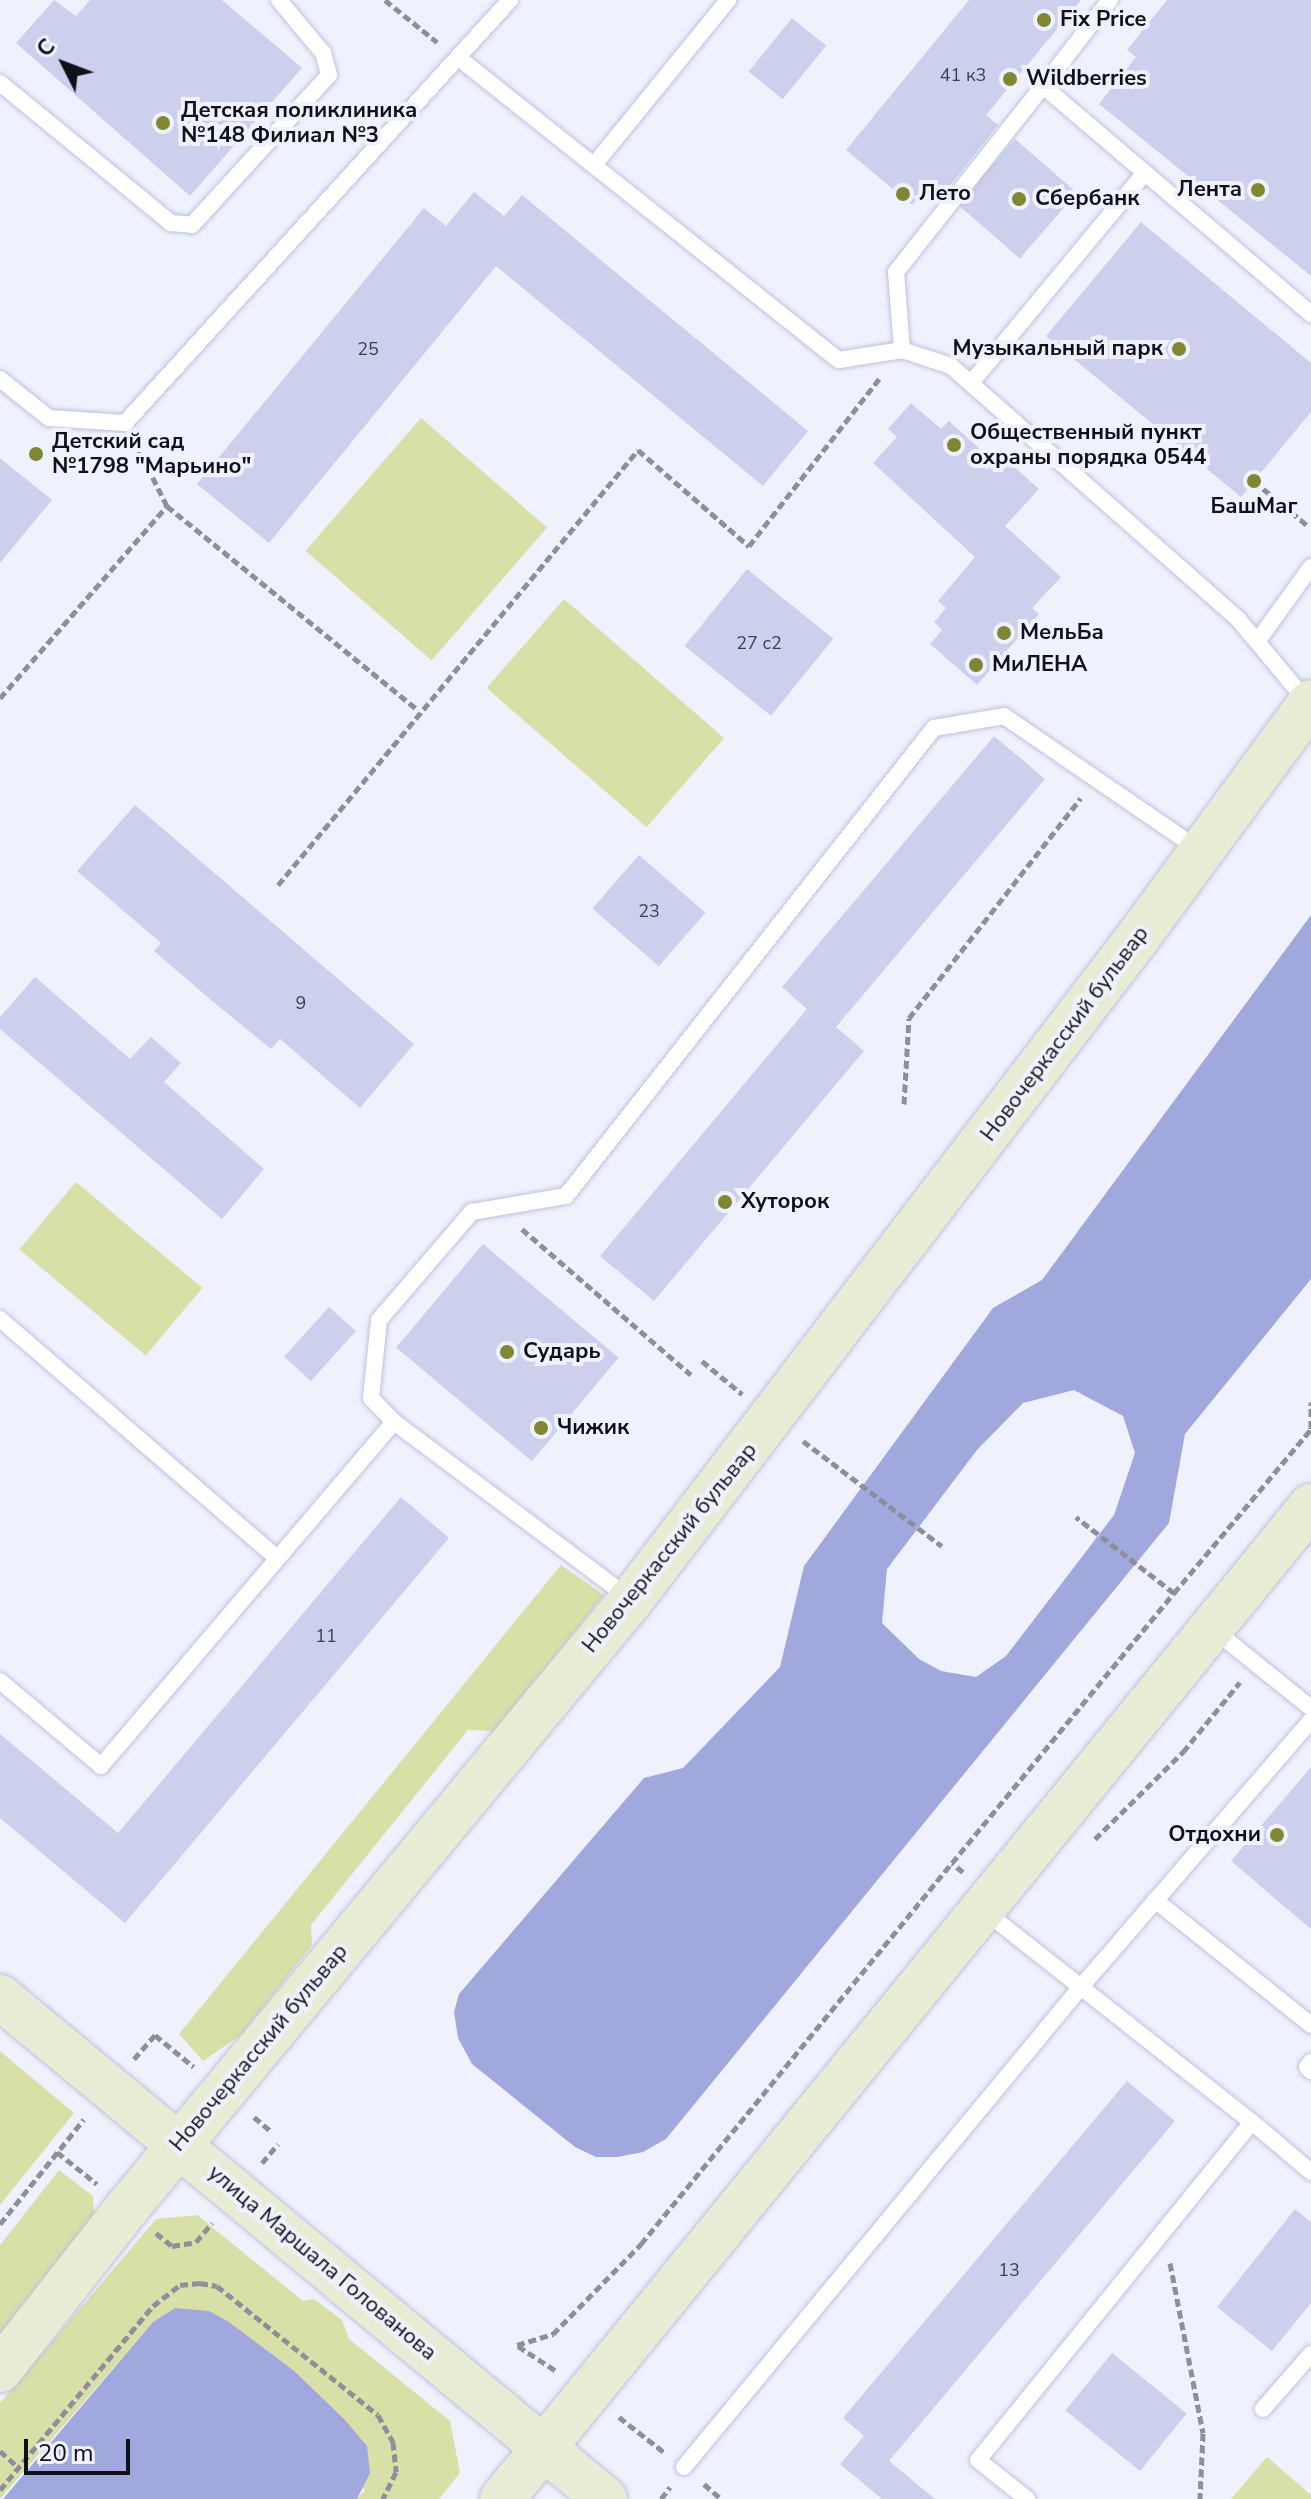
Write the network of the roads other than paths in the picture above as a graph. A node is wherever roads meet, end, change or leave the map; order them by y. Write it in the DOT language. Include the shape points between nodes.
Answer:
graph roads {
  1 [pos="279,0"];
  2 [pos="510,0"];
  3 [pos="728,0"];
  4 [pos="1110,0"];
  5 [pos="460,59"];
  6 [pos="0,83"];
  7 [pos="1043,86"];
  8 [pos="594,165"];
  9 [pos="1145,173"];
  10 [pos="1311,314"];
  11 [pos="902,350"];
  12 [pos="0,379"];
  13 [pos="971,383"];
  14 [pos="1311,567"];
  15 [pos="1259,639"];
  16 [pos="1310,703"];
  17 [pos="1202,852"];
  18 [pos="0,1319"];
  19 [pos="394,1422"];
  20 [pos="1311,1506"];
  21 [pos="277,1558"];
  22 [pos="631,1600"];
  23 [pos="1210,1627"];
  24 [pos="0,1681"];
  25 [pos="1311,1708"];
  26 [pos="1311,1720"];
  27 [pos="1155,1900"];
  28 [pos="981,1908"];
  29 [pos="1080,1988"];
  30 [pos="0,1997"];
  31 [pos="1311,2025"];
  32 [pos="1311,2062"];
  33 [pos="1311,2071"];
  34 [pos="1252,2122"];
  35 [pos="180,2145"];
  36 [pos="1311,2172"];
  37 [pos="1311,2354"];
  38 [pos="0,2370"];
  39 [pos="1263,2409"];
  40 [pos="544,2448"];
  41 [pos="684,2467"];
  42 [pos="502,2499"];
  43 [pos="605,2499"];
  44 [pos="1027,2499"];
  1 -- 6 [label="lane" via="323,53 329,75 192,225 171,223"];
  2 -- 5 [label="lane"];
  3 -- 8 [label="lane"];
  4 -- 7 [label="lane"];
  5 -- 8 [label="lane"];
  5 -- 12 [label="lane" via="125,423 49,418"];
  7 -- 9 [label="lane"];
  7 -- 11 [label="lane" via="896,272"];
  8 -- 11 [label="lane" via="839,360"];
  9 -- 10 [label="lane"];
  9 -- 13 [label="lane"];
  11 -- 13 [label="lane" via="951,366"];
  13 -- 15 [label="lane"];
  14 -- 15 [label="lane"];
  15 -- 16 [label="lane"];
  16 -- 17 [label="street, Новочеркасский бульвар"];
  17 -- 19 [label="lane" via="1004,716 934,728 566,1196 472,1212 379,1320 371,1398"];
  17 -- 22 [label="street, Новочеркасский бульвар"];
  18 -- 21 [label="lane"];
  19 -- 21 [label="lane"];
  19 -- 22 [label="lane"];
  20 -- 23 [label="street"];
  21 -- 24 [label="lane" via="101,1766"];
  22 -- 35 [label="street, Новочеркасский бульвар"];
  23 -- 25 [label="lane"];
  23 -- 28 [label="street"];
  26 -- 27 [label="lane"];
  27 -- 29 [label="lane"];
  27 -- 31 [label="lane"];
  28 -- 29 [label="lane"];
  28 -- 40 [label="street"];
  29 -- 34 [label="lane"];
  29 -- 41 [label="lane"];
  30 -- 35 [label="street, улица Маршала Голованова"];
  32 -- 33 [label="lane"];
  34 -- 36 [label="lane"];
  34 -- 44 [label="lane" via="978,2460"];
  35 -- 38 [label="street, Новочеркасский бульвар"];
  35 -- 40 [label="street, улица Маршала Голованова"];
  37 -- 39 [label="lane"];
  40 -- 42 [label="street"];
  40 -- 43 [label="street, улица Маршала Голованова"];
}
